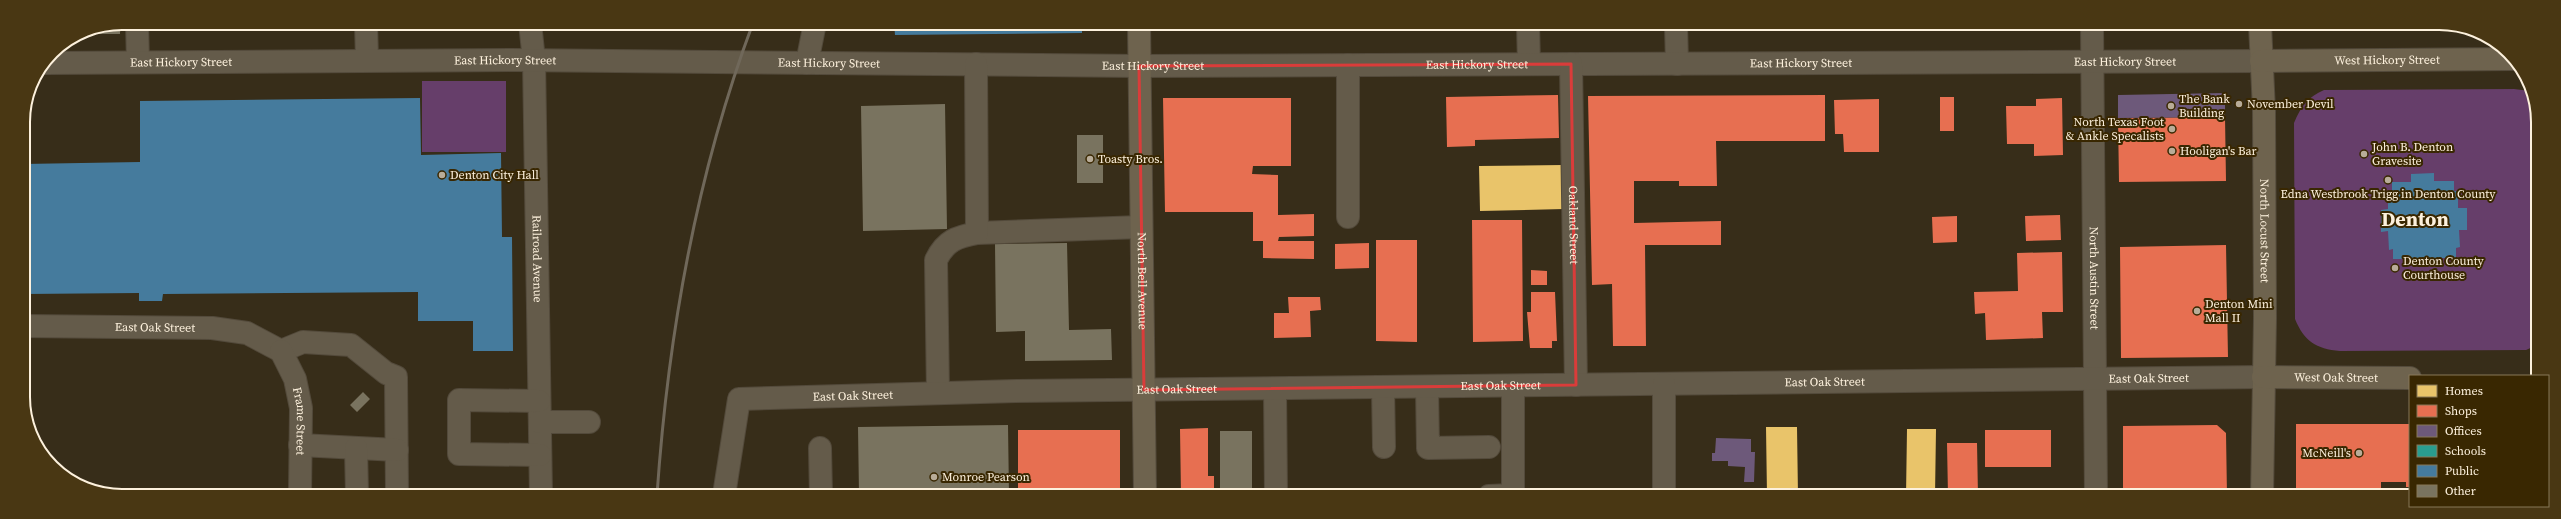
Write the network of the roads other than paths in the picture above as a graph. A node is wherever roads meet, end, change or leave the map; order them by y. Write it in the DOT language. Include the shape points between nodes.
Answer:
graph roads {
  1 [pos="137,30"];
  2 [pos="366,30"];
  3 [pos="531,30"];
  4 [pos="814,30"];
  5 [pos="1139,30"];
  6 [pos="1528,30"];
  7 [pos="1676,30"];
  8 [pos="2092,30"];
  9 [pos="2260,30"];
  10 [pos="2506,59"];
  11 [pos="367,60"];
  12 [pos="534,60"];
  13 [pos="2092,61"];
  14 [pos="52,62"];
  15 [pos="138,62"];
  16 [pos="2261,62"];
  17 [pos="807,63"];
  18 [pos="976,64"];
  19 [pos="1529,64"];
  20 [pos="1571,64"];
  21 [pos="1676,64"];
  22 [pos="1348,65"];
  23 [pos="1139,66"];
  24 [pos="1348,217"];
  25 [pos="1142,227"];
  26 [pos="977,234"];
  27 [pos="30,326"];
  28 [pos="281,351"];
  29 [pos="2263,377"];
  30 [pos="2409,378"];
  31 [pos="2095,379"];
  32 [pos="1664,384"];
  33 [pos="1576,385"];
  34 [pos="1513,386"];
  35 [pos="1383,387"];
  36 [pos="1427,387"];
  37 [pos="1275,389"];
  38 [pos="1144,390"];
  39 [pos="938,393"];
  40 [pos="540,412"];
  41 [pos="589,422"];
  42 [pos="300,445"];
  43 [pos="1384,447"];
  44 [pos="1488,447"];
  45 [pos="356,448"];
  46 [pos="820,448"];
  47 [pos="397,450"];
  48 [pos="540,455"];
  49 [pos="300,489"];
  50 [pos="357,489"];
  51 [pos="397,489"];
  52 [pos="541,489"];
  53 [pos="725,489"];
  54 [pos="821,489"];
  55 [pos="1145,489"];
  56 [pos="1276,489"];
  57 [pos="1513,489"];
  58 [pos="1664,489"];
  59 [pos="2096,489"];
  60 [pos="2262,489"];
  1 -- 15 [label="street"];
  2 -- 11 [label="street"];
  3 -- 12 [label="street, Railroad Avenue"];
  4 -- 17 [label="street"];
  5 -- 23 [label="main road, North Bell Avenue"];
  6 -- 19 [label="street"];
  7 -- 21 [label="street"];
  8 -- 13 [label="street, North Austin Street"];
  9 -- 16 [label="main road, North Locust Street"];
  10 -- 16 [label="main road, West Hickory Street"];
  11 -- 12 [label="street, East Hickory Street"];
  11 -- 15 [label="street, East Hickory Street"];
  12 -- 17 [label="street, East Hickory Street"];
  12 -- 40 [label="street, Railroad Avenue"];
  13 -- 16 [label="street, East Hickory Street"];
  13 -- 21 [label="street, East Hickory Street"];
  13 -- 31 [label="street, North Austin Street"];
  14 -- 15 [label="street, East Hickory Street"];
  16 -- 29 [label="main road, North Locust Street"];
  17 -- 18 [label="street, East Hickory Street"];
  18 -- 23 [label="street, East Hickory Street"];
  18 -- 26 [label="street"];
  19 -- 20 [label="street, East Hickory Street"];
  19 -- 22 [label="street, East Hickory Street"];
  20 -- 21 [label="street, East Hickory Street"];
  20 -- 33 [label="street, Oakland Street"];
  22 -- 23 [label="street, East Hickory Street"];
  22 -- 24 [label="street"];
  23 -- 25 [label="main road, North Bell Avenue"];
  25 -- 26 [label="street"];
  25 -- 38 [label="main road, North Bell Avenue"];
  26 -- 39 [label="street" via="955,238 943,247 936,260"];
  27 -- 28 [label="street, East Oak Street" via="212,328 247,333"];
  28 -- 42 [label="street, Frame Street" via="295,380 301,408"];
  28 -- 47 [label="street" via="303,342 351,345 386,373 396,377"];
  29 -- 30 [label="main road, West Oak Street"];
  29 -- 31 [label="street, East Oak Street"];
  29 -- 60 [label="main road, North Locust Street"];
  31 -- 32 [label="street, East Oak Street"];
  31 -- 59 [label="street, North Austin Street"];
  32 -- 33 [label="street, East Oak Street"];
  32 -- 58 [label="street"];
  33 -- 34 [label="street, East Oak Street"];
  34 -- 36 [label="street, East Oak Street"];
  34 -- 57 [label="street"];
  35 -- 36 [label="street, East Oak Street"];
  35 -- 37 [label="street, East Oak Street"];
  35 -- 43 [label="street"];
  36 -- 44 [label="street" via="1428,448"];
  37 -- 38 [label="street, East Oak Street"];
  37 -- 56 [label="street"];
  38 -- 39 [label="street, East Oak Street"];
  38 -- 55 [label="main road, North Bell Avenue"];
  39 -- 53 [label="street, East Oak Street" via="739,399"];
  40 -- 41 [label="street"];
  40 -- 48 [label="street, Railroad Avenue"];
  40 -- 48 [label="street" via="459,400 459,454"];
  42 -- 45 [label="street"];
  42 -- 49 [label="street, Frame Street"];
  45 -- 47 [label="street"];
  45 -- 50 [label="street"];
  46 -- 54 [label="street"];
  47 -- 51 [label="street"];
  48 -- 52 [label="street, Railroad Avenue"];
}
